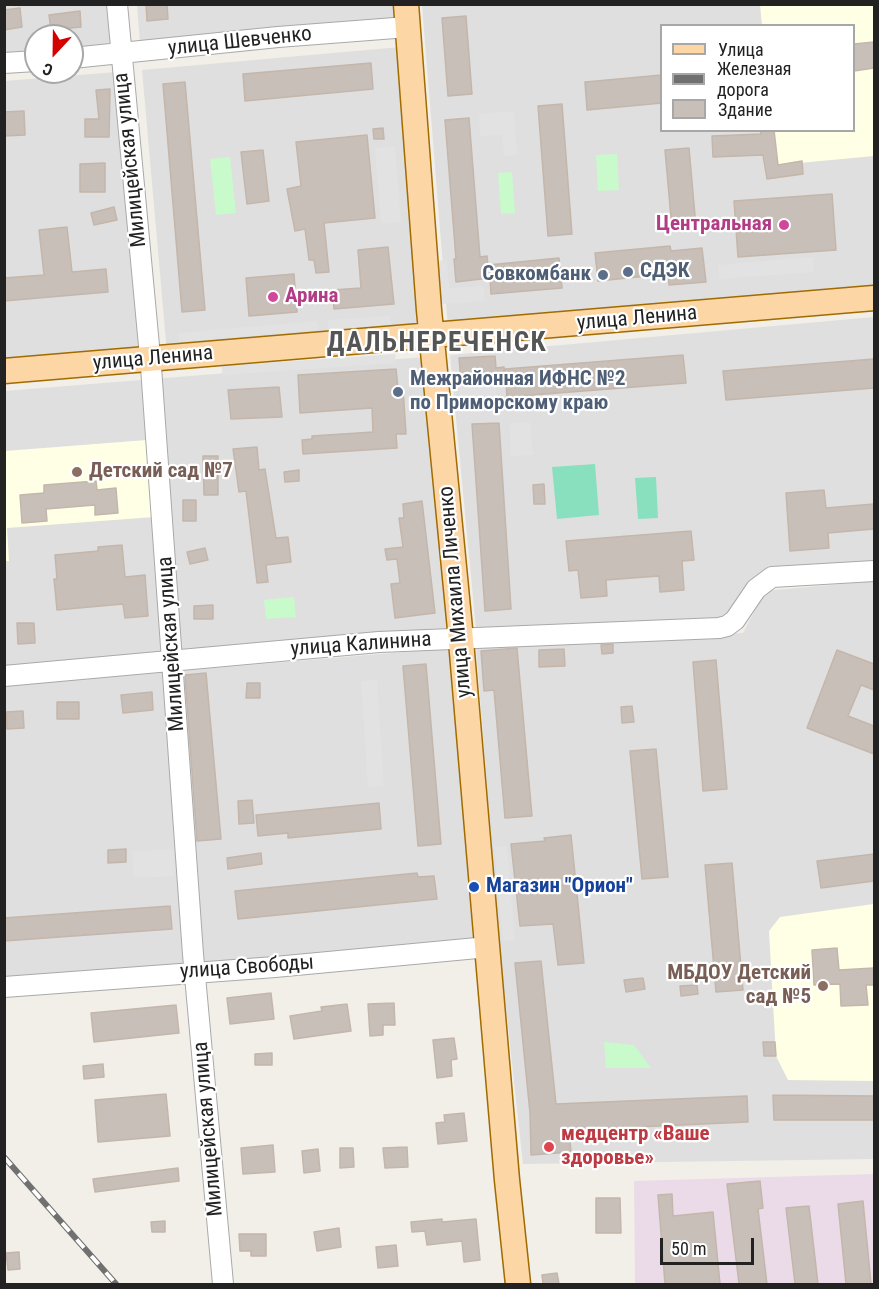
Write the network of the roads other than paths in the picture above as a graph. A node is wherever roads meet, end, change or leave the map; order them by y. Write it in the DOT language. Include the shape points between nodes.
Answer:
graph roads {
  1 [pos="117,4"];
  2 [pos="407,16"];
  3 [pos="120,54"];
  4 [pos="84,57"];
  5 [pos="24,62"];
  6 [pos="4,63"];
  7 [pos="874,298"];
  8 [pos="432,337"];
  9 [pos="151,359"];
  10 [pos="4,371"];
  11 [pos="874,571"];
  12 [pos="461,638"];
  13 [pos="174,660"];
  14 [pos="4,676"];
  15 [pos="488,947"];
  16 [pos="195,972"];
  17 [pos="4,987"];
  18 [pos="223,1284"];
  19 [pos="518,1284"];
  1 -- 3 [label="street, Милицейская улица"];
  2 -- 3 [label="street, улица Шевченко" via="278,37"];
  2 -- 8 [label="main road, улица Михаила Личенко"];
  3 -- 4 [label="street, улица Шевченко"];
  3 -- 9 [label="street, Милицейская улица"];
  5 -- 6 [label="street"];
  7 -- 8 [label="main road, улица Ленина"];
  8 -- 9 [label="main road, улица Ленина"];
  8 -- 12 [label="main road, улица Михаила Личенко"];
  9 -- 10 [label="main road, улица Ленина"];
  9 -- 13 [label="street, Милицейская улица"];
  11 -- 12 [label="street, улица Калинина" via="772,577 756,589 735,620 719,628"];
  12 -- 13 [label="street, улица Калинина"];
  12 -- 15 [label="main road, улица Михаила Личенко"];
  13 -- 14 [label="street, улица Калинина"];
  13 -- 16 [label="street, Милицейская улица"];
  15 -- 16 [label="street, улица Свободы"];
  15 -- 19 [label="main road, улица Михаила Личенко"];
  16 -- 17 [label="street, улица Свободы"];
  16 -- 18 [label="street, Милицейская улица"];
}
